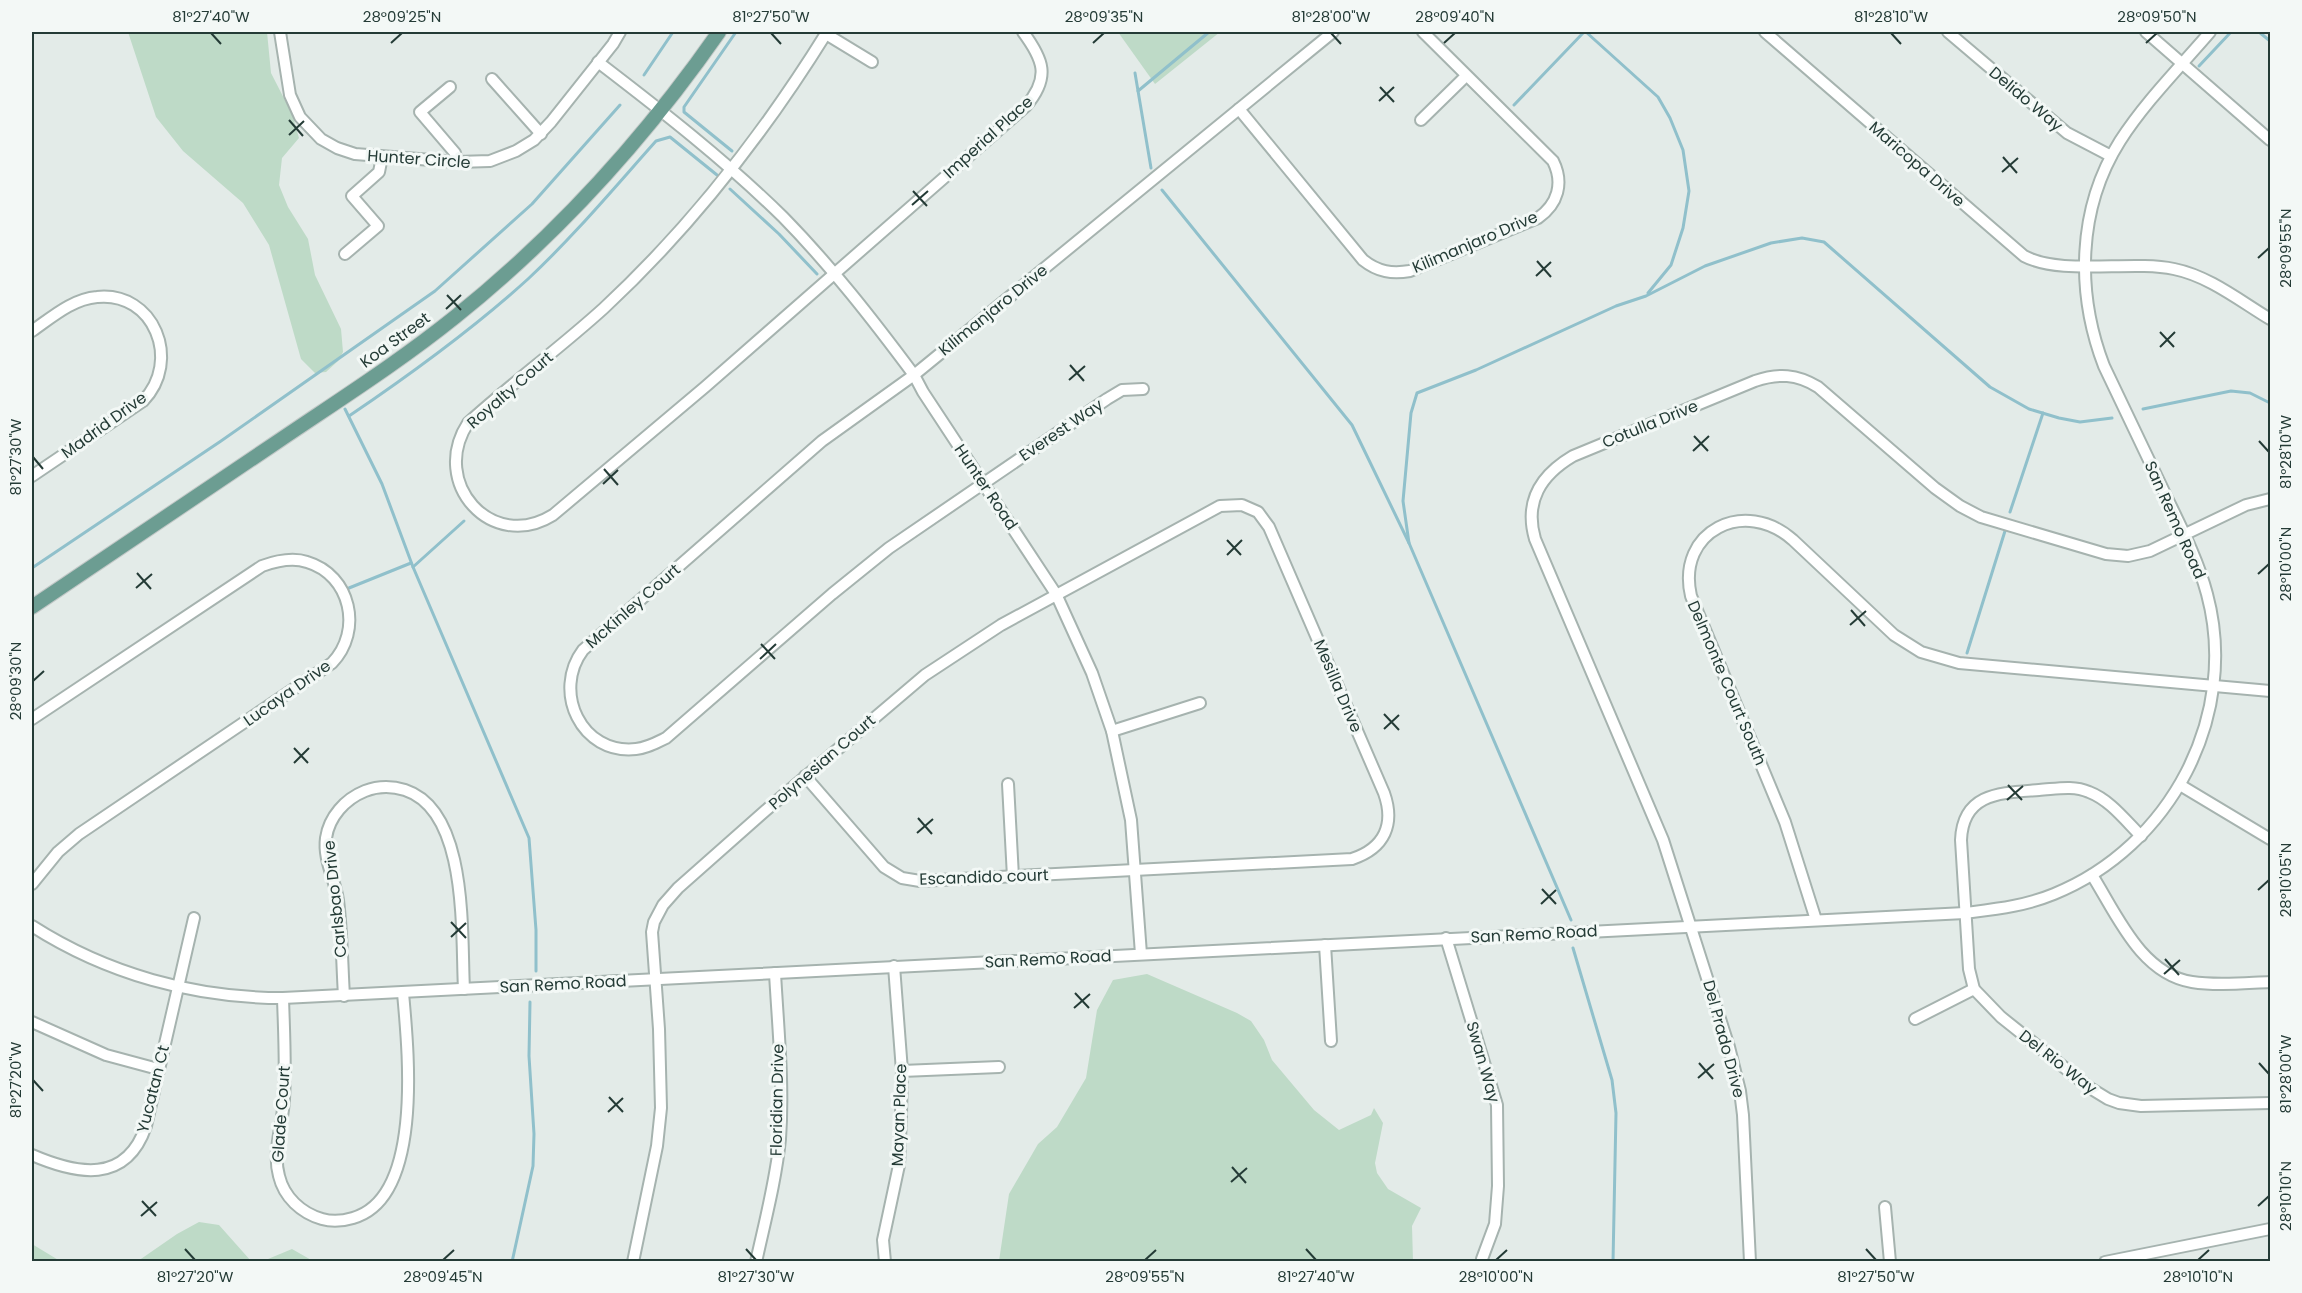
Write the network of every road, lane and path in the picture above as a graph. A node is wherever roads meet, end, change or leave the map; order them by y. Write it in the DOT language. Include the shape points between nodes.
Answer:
graph roads {
  1 [pos="280,32"];
  2 [pos="719,32"];
  3 [pos="1023,32"];
  4 [pos="1333,32"];
  5 [pos="1423,32"];
  6 [pos="1765,32"];
  7 [pos="1948,32"];
  8 [pos="2146,32"];
  9 [pos="2210,32"];
  10 [pos="826,33"];
  11 [pos="616,34"];
  12 [pos="598,62"];
  13 [pos="872,62"];
  14 [pos="2183,63"];
  15 [pos="1466,76"];
  16 [pos="492,79"];
  17 [pos="450,87"];
  18 [pos="1239,109"];
  19 [pos="661,110"];
  20 [pos="1421,120"];
  21 [pos="541,134"];
  22 [pos="2271,140"];
  23 [pos="2111,156"];
  24 [pos="382,157"];
  25 [pos="457,162"];
  26 [pos="731,170"];
  27 [pos="345,254"];
  28 [pos="2084,265"];
  29 [pos="834,273"];
  30 [pos="2271,320"];
  31 [pos="32,331"];
  32 [pos="914,375"];
  33 [pos="1143,389"];
  34 [pos="32,476"];
  35 [pos="983,482"];
  36 [pos="2271,499"];
  37 [pos="2185,536"];
  38 [pos="1056,594"];
  39 [pos="32,607"];
  40 [pos="2213,686"];
  41 [pos="2271,691"];
  42 [pos="1200,704"];
  43 [pos="32,719"];
  44 [pos="1112,731"];
  45 [pos="805,776"];
  46 [pos="1008,784"];
  47 [pos="2180,785"];
  48 [pos="2141,836"];
  49 [pos="2271,839"];
  50 [pos="1136,871"];
  51 [pos="2092,875"];
  52 [pos="1013,877"];
  53 [pos="32,884"];
  54 [pos="1965,913"];
  55 [pos="194,918"];
  56 [pos="1816,920"];
  57 [pos="32,926"];
  58 [pos="1691,926"];
  59 [pos="1446,938"];
  60 [pos="1325,945"];
  61 [pos="1141,954"];
  62 [pos="894,966"];
  63 [pos="775,973"];
  64 [pos="654,979"];
  65 [pos="2271,982"];
  66 [pos="177,987"];
  67 [pos="464,989"];
  68 [pos="1974,989"];
  69 [pos="403,993"];
  70 [pos="344,996"];
  71 [pos="284,998"];
  72 [pos="1915,1019"];
  73 [pos="32,1022"];
  74 [pos="1331,1041"];
  75 [pos="999,1066"];
  76 [pos="158,1069"];
  77 [pos="902,1071"];
  78 [pos="2271,1103"];
  79 [pos="32,1155"];
  80 [pos="1886,1207"];
  81 [pos="2271,1229"];
  82 [pos="1482,1259"];
  83 [pos="633,1262"];
  84 [pos="756,1262"];
  85 [pos="885,1262"];
  86 [pos="1750,1262"];
  87 [pos="1890,1262"];
  88 [pos="2105,1262"];
  1 -- 24 [label="street, Hunter Circle" via="288,89 304,122 337,148"];
  2 -- 19 [label="main road, Koa Street"];
  3 -- 29 [label="street, Imperial Place" via="1042,70 1032,99"];
  4 -- 18 [label="street, Kilimanjaro Drive"];
  5 -- 15 [label="street, Kilimanjaro Drive"];
  6 -- 28 [label="street, Maricopa Drive" via="2017,251 2038,262"];
  7 -- 23 [label="street, Delido Way" via="2061,129"];
  8 -- 14 [label="street"];
  9 -- 14 [label="street, San Remo Road"];
  10 -- 13 [label="street"];
  10 -- 26 [label="street"];
  11 -- 12 [label="street, Hunter Circle"];
  12 -- 19 [label="street"];
  12 -- 21 [label="street, Hunter Circle"];
  14 -- 22 [label="street"];
  14 -- 23 [label="street, San Remo Road" via="2140,113"];
  15 -- 18 [label="street, Kilimanjaro Drive" via="1553,162 1559,179 1557,194 1544,213 1526,224 1398,273 1378,270 1364,260"];
  15 -- 20 [label="street"];
  16 -- 21 [label="street"];
  17 -- 25 [label="street" via="420,112 455,153"];
  18 -- 32 [label="street, Kilimanjaro Drive"];
  19 -- 26 [label="street, Hunter Road"];
  19 -- 39 [label="main road, Koa Street" via="568,213 455,317"];
  21 -- 25 [label="street, Hunter Circle" via="499,158"];
  23 -- 28 [label="street, San Remo Road" via="2091,212"];
  24 -- 25 [label="street, Hunter Circle"];
  24 -- 27 [label="street" via="379,172 352,196 378,225"];
  26 -- 29 [label="street, Hunter Road"];
  26 -- 29 [label="street, Royalty Court" via="606,306 468,423 458,443 455,464 460,486 475,508 491,519 512,525 538,522 553,515"];
  28 -- 30 [label="street, Maricopa Drive" via="2185,271"];
  28 -- 37 [label="street, San Remo Road" via="2094,339 2104,366"];
  29 -- 32 [label="street, Hunter Road"];
  31 -- 34 [label="street, Madrid Drive" via="82,300 109,297 128,303 146,317 158,338 162,360 154,388 143,401"];
  32 -- 35 [label="street, Hunter Road"];
  32 -- 35 [label="street, McKinley Court" via="822,441 582,650 574,662 569,687 579,722 596,740 614,748 635,749 666,738 832,594"];
  33 -- 35 [label="street, Everest Way" via="1122,390"];
  35 -- 38 [label="street, Hunter Road"];
  36 -- 37 [label="street, Cotulla Drive" via="2246,505"];
  37 -- 40 [label="street, San Remo Road" via="2210,607 2215,645"];
  37 -- 58 [label="street, Cotulla Drive" via="2139,554 2117,556 1981,517 1935,488 1818,387 1791,376 1774,375 1755,381 1561,463 1542,481 1534,499 1535,539 1663,840"];
  38 -- 44 [label="street, Hunter Road" via="1085,655"];
  38 -- 45 [label="street, Polynesian Court" via="925,675"];
  38 -- 50 [label="street, Mesilla Drive" via="1220,506 1242,505 1258,512 1282,554 1388,803 1389,819 1380,840 1368,852 1352,859"];
  40 -- 41 [label="street, Delmonte Court South"];
  40 -- 47 [label="street, San Remo Road" via="2201,740"];
  40 -- 56 [label="street, Delmonte Court South" via="1968,664 1933,657 1911,647 1886,628 1785,532 1747,520 1717,529 1699,544 1691,560 1691,597 1785,822"];
  42 -- 44 [label="street"];
  43 -- 53 [label="street, Lucaya Drive" via="262,566 307,561 333,579 346,597 350,610 348,634 332,663 79,834"];
  44 -- 50 [label="street, Hunter Road" via="1131,820"];
  45 -- 52 [label="street, Escandido court" via="884,867 897,876 941,881"];
  45 -- 64 [label="street, Polynesian Court" via="663,905 652,932"];
  46 -- 52 [label="street"];
  47 -- 48 [label="street, San Remo Road"];
  47 -- 49 [label="street"];
  48 -- 51 [label="street, San Remo Road"];
  48 -- 54 [label="street" via="2107,803 2084,790 2068,788 1989,796 1970,811 1962,829"];
  50 -- 52 [label="street, Escandido court"];
  50 -- 61 [label="street, Hunter Road"];
  51 -- 54 [label="street, San Remo Road" via="2027,903"];
  51 -- 65 [label="street" via="2139,950 2160,970 2181,980 2203,983"];
  54 -- 56 [label="street, San Remo Road"];
  54 -- 68 [label="street"];
  55 -- 66 [label="street, Yucatan Ct"];
  56 -- 58 [label="street, San Remo Road"];
  57 -- 66 [label="street, San Remo Road" via="114,968"];
  58 -- 59 [label="street, San Remo Road"];
  58 -- 86 [label="street, Del Prado Drive" via="1740,1091"];
  59 -- 60 [label="street, San Remo Road"];
  59 -- 82 [label="street, Swan Way" via="1497,1105 1495,1224"];
  60 -- 61 [label="street, San Remo Road"];
  60 -- 74 [label="street"];
  61 -- 62 [label="street, San Remo Road"];
  62 -- 63 [label="street, San Remo Road"];
  62 -- 77 [label="street, Mayan Place"];
  63 -- 64 [label="street, San Remo Road"];
  63 -- 84 [label="street, Floridian Drive" via="780,1139"];
  64 -- 67 [label="street, San Remo Road"];
  64 -- 83 [label="street" via="661,1108"];
  66 -- 71 [label="street, San Remo Road" via="227,996"];
  66 -- 76 [label="street, Yucatan Ct"];
  67 -- 69 [label="street, San Remo Road"];
  67 -- 70 [label="street, Carlsbao Drive" via="459,896 445,832 427,804 409,792 387,787 351,798 335,815 326,837 338,903"];
  68 -- 72 [label="street"];
  68 -- 78 [label="street, Del Rio Way" via="2001,1017 2108,1099 2141,1106"];
  69 -- 70 [label="street, San Remo Road"];
  69 -- 71 [label="street, Glade Court" via="408,1096 398,1167 386,1195 374,1208 340,1221 304,1211 286,1193 279,1177 276,1162 285,1086"];
  70 -- 71 [label="street, San Remo Road"];
  73 -- 76 [label="street" via="106,1054"];
  75 -- 77 [label="street"];
  76 -- 79 [label="street, Yucatan Ct" via="143,1135 120,1161 99,1170 84,1171"];
  77 -- 85 [label="street, Mayan Place" via="899,1165 883,1240"];
  80 -- 87 [label="street"];
  81 -- 88 [label="street"];
}
